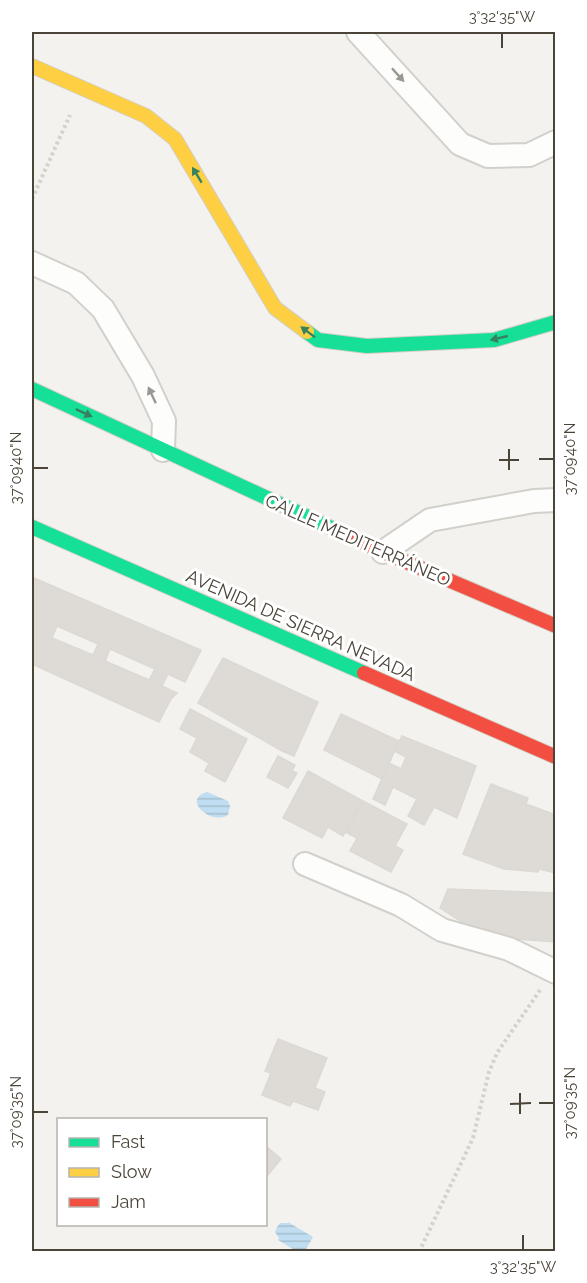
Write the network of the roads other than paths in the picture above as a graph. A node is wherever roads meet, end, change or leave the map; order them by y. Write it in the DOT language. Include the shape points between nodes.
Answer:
graph roads {
  1 [pos="358,32"];
  2 [pos="32,66"];
  3 [pos="555,141"];
  4 [pos="32,263"];
  5 [pos="555,322"];
  6 [pos="32,389"];
  7 [pos="163,450"];
  8 [pos="555,500"];
  9 [pos="32,527"];
  10 [pos="383,552"];
  11 [pos="555,626"];
  12 [pos="555,757"];
  13 [pos="305,864"];
  14 [pos="553,971"];
  1 -- 3 [label="street, one-way" via="460,144 488,156 529,155"];
  5 -- 2 [label="street, one-way" via="494,340 367,346 318,340 275,308 175,139 146,116"];
  7 -- 4 [label="street, one-way" via="164,422 143,376 103,309 76,283"];
  6 -- 7 [label="street, CALLE MEDITERRÁNEO, one-way"];
  7 -- 10 [label="street, CALLE MEDITERRÁNEO"];
  8 -- 10 [label="street" via="430,520"];
  9 -- 12 [label="street, AVENIDA DE SIERRA NEVADA"];
  10 -- 11 [label="street, CALLE MEDITERRÁNEO"];
  13 -- 14 [label="street" via="401,905 442,930 509,950"];
}
